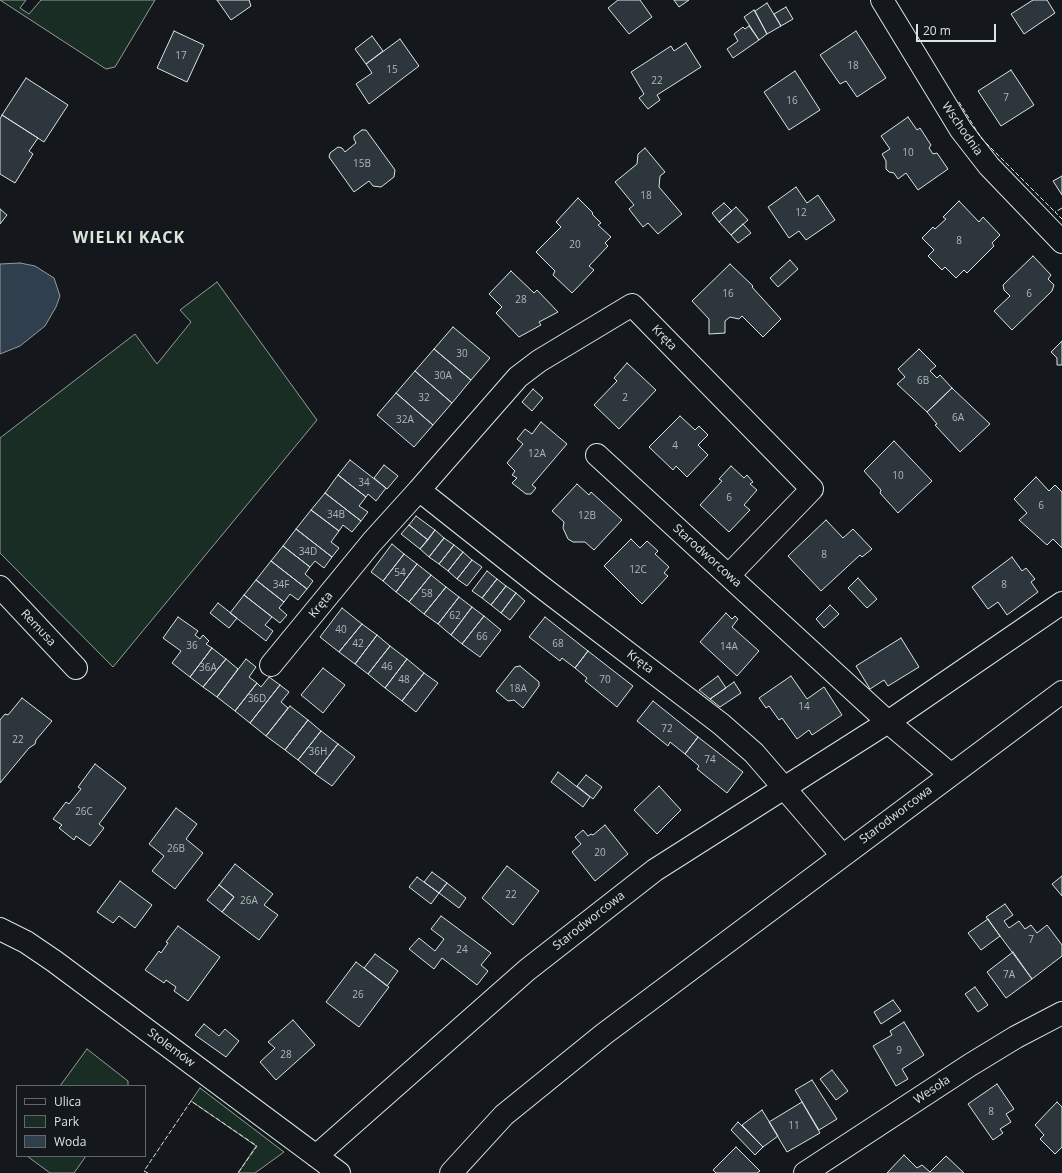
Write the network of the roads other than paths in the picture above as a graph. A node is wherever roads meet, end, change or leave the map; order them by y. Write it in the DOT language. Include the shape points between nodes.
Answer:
graph roads {
  1 [pos="882,0"];
  2 [pos="1062,242"];
  3 [pos="597,455"];
  4 [pos="419,490"];
  5 [pos="729,575"];
  6 [pos="0,587"];
  7 [pos="1062,603"];
  8 [pos="272,665"];
  9 [pos="76,668"];
  10 [pos="1062,692"];
  11 [pos="888,722"];
  12 [pos="950,774"];
  13 [pos="783,789"];
  14 [pos="842,855"];
  15 [pos="0,928"];
  16 [pos="1060,1018"];
  17 [pos="316,1156"];
  18 [pos="339,1173"];
  19 [pos="451,1173"];
  20 [pos="805,1173"];
  1 -- 2 [label="street, Wschodnia" via="961,130 993,170"];
  3 -- 5 [label="street, Starodworcowa"];
  4 -- 5 [label="street, Kręta" via="518,377 538,361 632,305 812,489"];
  4 -- 8 [label="street, Kręta" via="372,542"];
  4 -- 13 [label="street, Kręta" via="721,724 754,753"];
  5 -- 11 [label="street, Starodworcowa"];
  6 -- 9 [label="street, Remusa"];
  7 -- 11 [label="street, Starodworcowa"];
  10 -- 12 [label="street, Starodworcowa"];
  11 -- 12 [label="street, Starodworcowa"];
  11 -- 13 [label="street, Starodworcowa"];
  12 -- 14 [label="street, Starodworcowa"];
  13 -- 14 [label="street, Kręta"];
  13 -- 17 [label="street, Starodworcowa" via="655,870 527,970"];
  14 -- 19 [label="street, Starodworcowa" via="530,1092 504,1115"];
  15 -- 17 [label="street, Stolemów" via="54,961"];
  16 -- 20 [label="street, Wesoła" via="1016,1037 970,1064"];
  17 -- 18 [label="street, Stolemów"];
}
